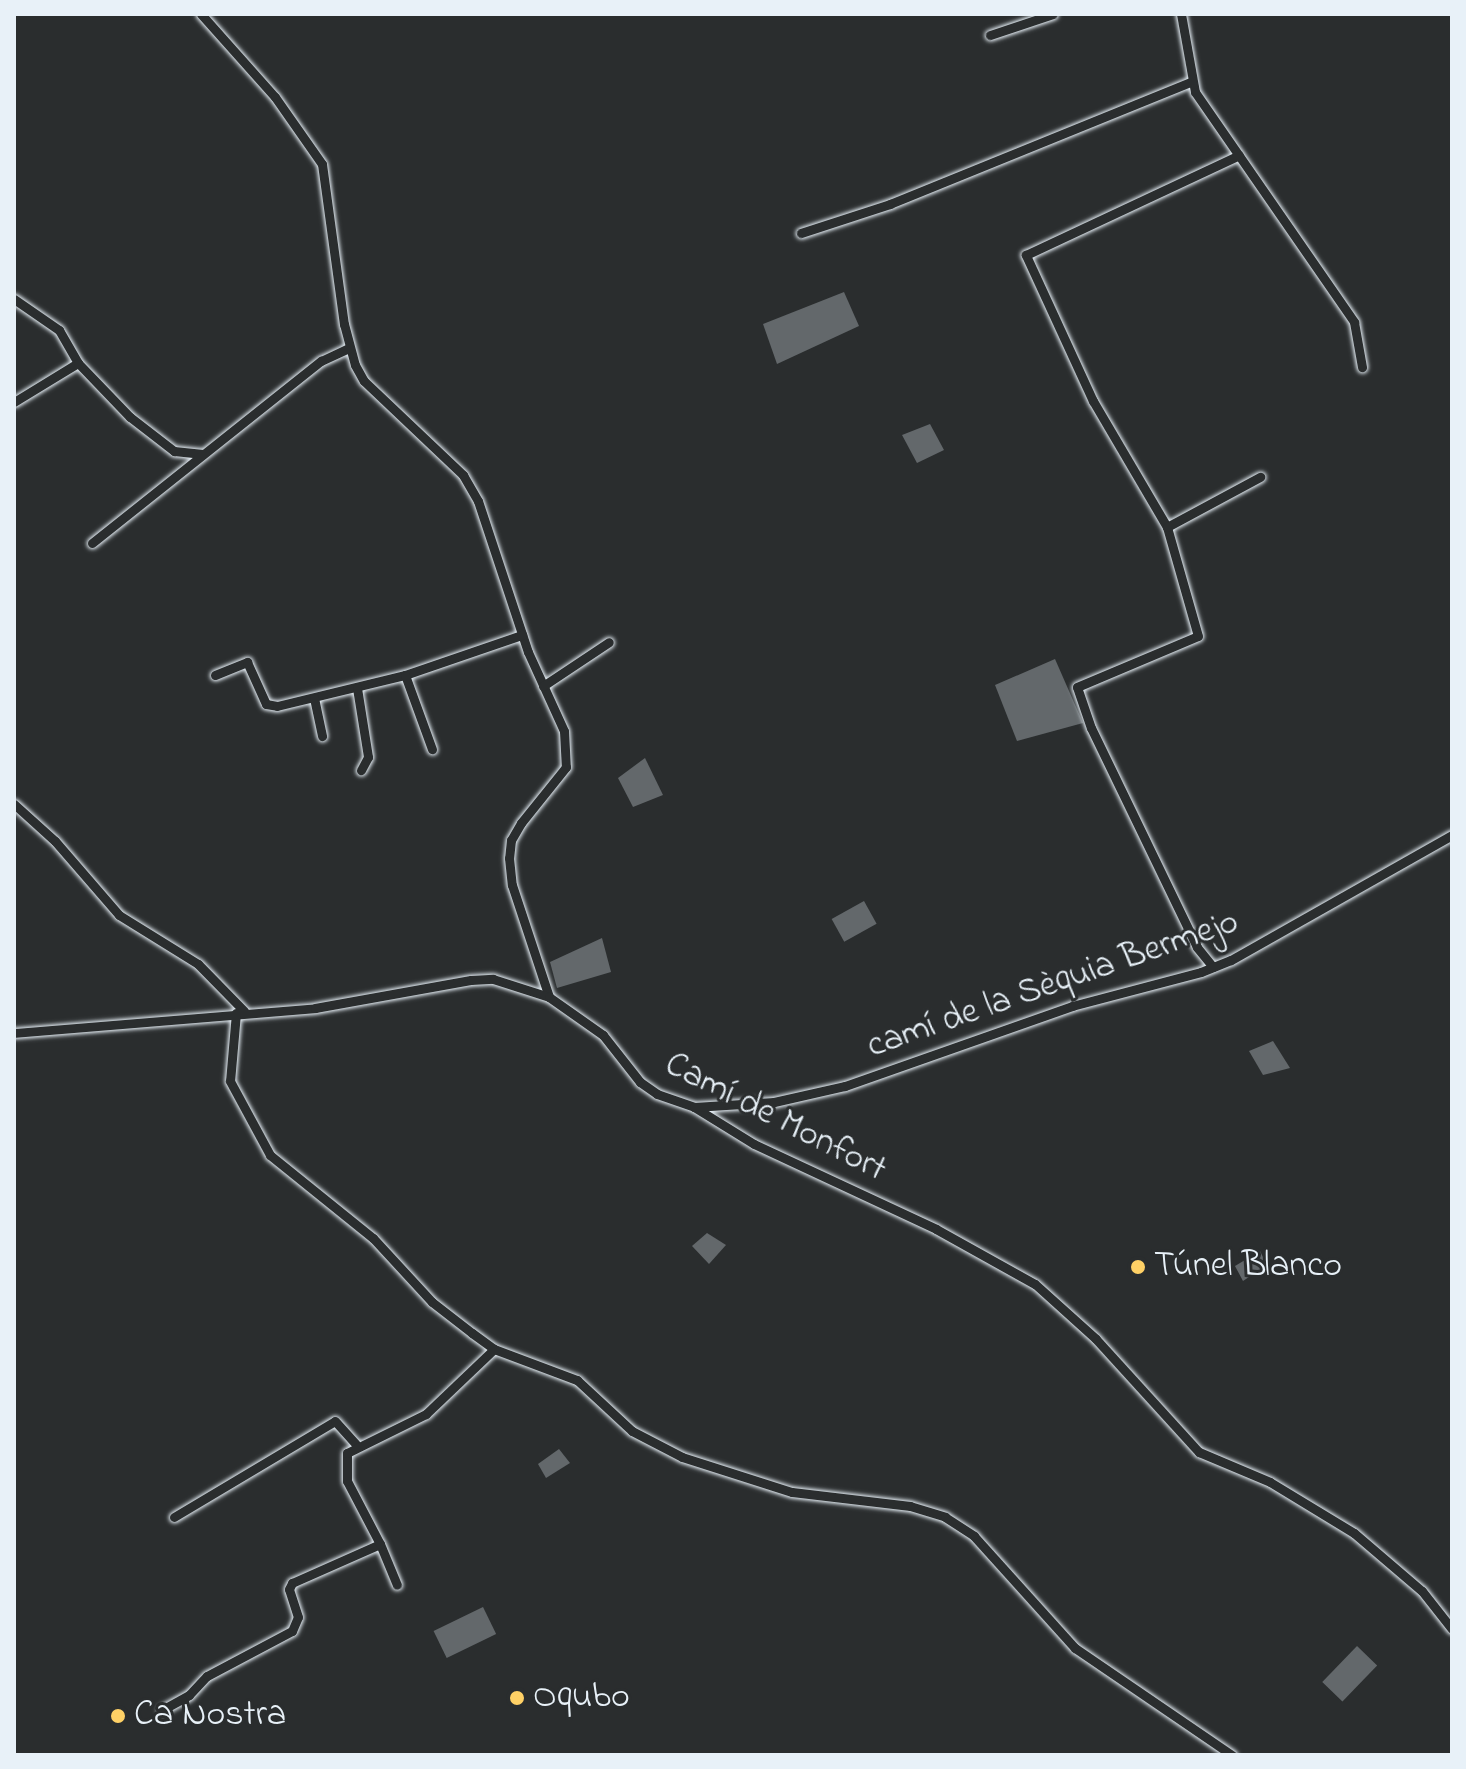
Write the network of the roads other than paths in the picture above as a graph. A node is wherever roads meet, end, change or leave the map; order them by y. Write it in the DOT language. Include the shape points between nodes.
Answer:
graph roads {
  1 [pos="201,14"];
  2 [pos="1053,14"];
  3 [pos="1181,14"];
  4 [pos="990,35"];
  5 [pos="1190,82"];
  6 [pos="1239,155"];
  7 [pos="801,233"];
  8 [pos="14,299"];
  9 [pos="349,348"];
  10 [pos="78,363"];
  11 [pos="1362,367"];
  12 [pos="14,402"];
  13 [pos="205,453"];
  14 [pos="1260,477"];
  15 [pos="1167,527"];
  16 [pos="92,543"];
  17 [pos="522,635"];
  18 [pos="609,642"];
  19 [pos="215,675"];
  20 [pos="405,675"];
  21 [pos="543,686"];
  22 [pos="357,688"];
  23 [pos="314,698"];
  24 [pos="322,736"];
  25 [pos="432,749"];
  26 [pos="361,770"];
  27 [pos="14,804"];
  28 [pos="1452,835"];
  29 [pos="1213,967"];
  30 [pos="549,997"];
  31 [pos="240,1012"];
  32 [pos="14,1033"];
  33 [pos="694,1107"];
  34 [pos="494,1349"];
  35 [pos="356,1444"];
  36 [pos="174,1517"];
  37 [pos="380,1544"];
  38 [pos="397,1585"];
  39 [pos="1452,1629"];
  40 [pos="162,1710"];
  41 [pos="1232,1755"];
  1 -- 9 [label="street" via="275,97 322,164"];
  2 -- 4 [label="street"];
  3 -- 5 [label="street"];
  5 -- 6 [label="street"];
  5 -- 7 [label="street" via="890,204"];
  6 -- 11 [label="street" via="1354,322"];
  6 -- 15 [label="street" via="1026,255 1074,363"];
  8 -- 10 [label="street" via="59,330"];
  9 -- 13 [label="street" via="321,361"];
  9 -- 17 [label="street" via="364,381 463,475 478,501"];
  10 -- 12 [label="street"];
  10 -- 13 [label="street" via="130,417 174,451 188,456"];
  13 -- 16 [label="street"];
  14 -- 15 [label="street"];
  15 -- 29 [label="street" via="1198,636 1077,687 1091,728 1191,934"];
  17 -- 20 [label="street"];
  17 -- 21 [label="street"];
  18 -- 21 [label="street"];
  19 -- 23 [label="street" via="247,662 266,704"];
  20 -- 22 [label="street"];
  20 -- 25 [label="street"];
  21 -- 30 [label="street" via="564,731 566,767 521,823 509,858 512,885"];
  22 -- 23 [label="street"];
  22 -- 26 [label="street" via="368,757"];
  23 -- 24 [label="street"];
  27 -- 31 [label="street" via="55,841 119,915 198,964"];
  28 -- 29 [label="street, camí de la Sèquia Bermejo"];
  29 -- 33 [label="street, camí de la Sèquia Bermejo" via="1072,1006 845,1086 774,1102"];
  30 -- 31 [label="street, Camí de Monfort" via="493,979 471,980 341,1004"];
  30 -- 33 [label="street, Camí de Monfort" via="603,1035 640,1082"];
  31 -- 32 [label="street, Camí de Monfort"];
  31 -- 34 [label="street" via="230,1081 270,1155 373,1238 432,1302"];
  33 -- 39 [label="street, Camí de Monfort" via="754,1144 911,1216 1035,1284 1096,1339 1199,1452 1270,1482 1354,1533 1422,1591"];
  34 -- 35 [label="street" via="426,1414"];
  34 -- 41 [label="street" via="577,1380 632,1431 682,1457 792,1492 910,1506 945,1517 974,1536 1075,1648"];
  35 -- 36 [label="street" via="335,1421"];
  35 -- 37 [label="street" via="344,1469"];
  37 -- 38 [label="street"];
  37 -- 40 [label="street" via="292,1583 298,1617 292,1631 207,1676 189,1695"];
}
